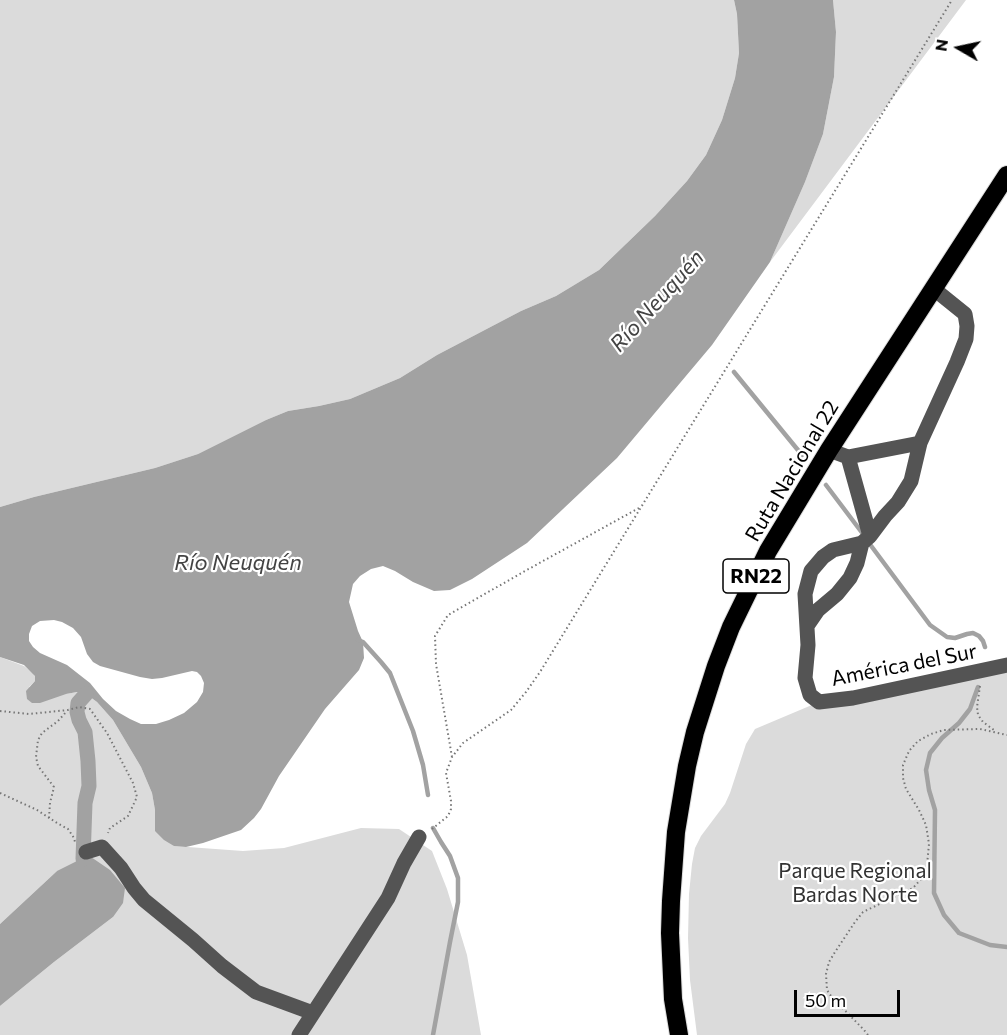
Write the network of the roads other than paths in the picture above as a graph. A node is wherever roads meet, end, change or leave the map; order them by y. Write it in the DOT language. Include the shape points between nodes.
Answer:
graph roads {
  1 [pos="1007,175"];
  2 [pos="934,289"];
  3 [pos="920,443"];
  4 [pos="829,450"];
  5 [pos="848,457"];
  6 [pos="866,539"];
  7 [pos="807,626"];
  8 [pos="1007,665"];
  9 [pos="419,837"];
  10 [pos="80,848"];
  11 [pos="313,1013"];
  12 [pos="299,1035"];
  13 [pos="679,1035"];
  1 -- 2 [label="highway, Ruta Nacional 22 / RN22"];
  2 -- 3 [label="street" via="965,314 966,339"];
  2 -- 4 [label="highway, Ruta Nacional 22 / RN22"];
  3 -- 5 [label="street"];
  3 -- 6 [label="street" via="911,481"];
  4 -- 5 [label="street"];
  4 -- 13 [label="highway, Ruta Nacional 22 / RN22" via="744,598 695,732 678,822 671,901 671,966"];
  5 -- 6 [label="street"];
  6 -- 7 [label="street" via="850,578"];
  6 -- 7 [label="street, América del Sur" via="833,550 812,571 805,594"];
  7 -- 8 [label="street, América del Sur" via="805,678 810,695 819,702"];
  9 -- 11 [label="street" via="388,898"];
  10 -- 11 [label="street" via="102,847 144,900 256,992"];
  11 -- 12 [label="street"];
}
